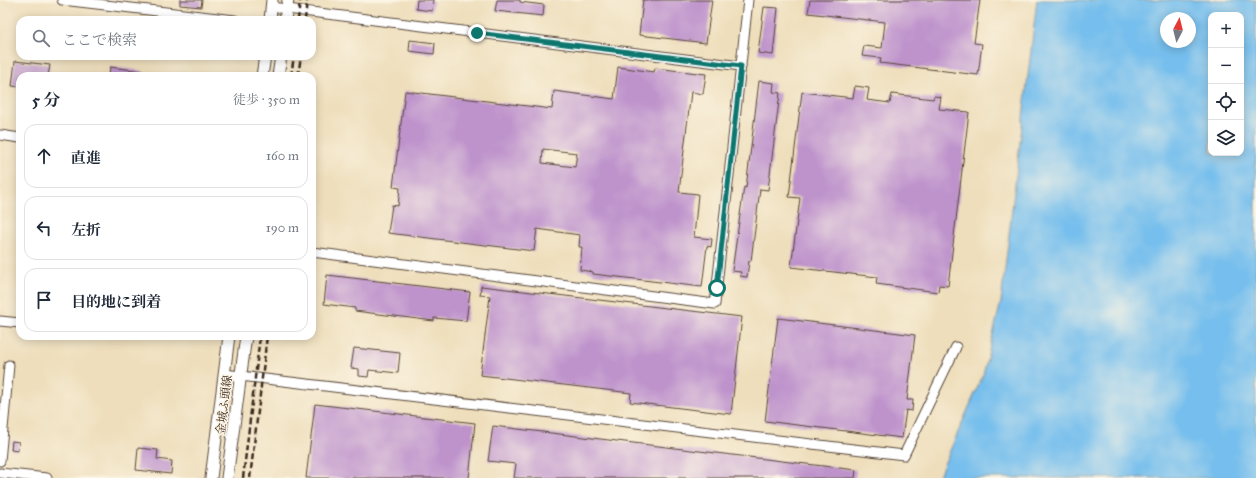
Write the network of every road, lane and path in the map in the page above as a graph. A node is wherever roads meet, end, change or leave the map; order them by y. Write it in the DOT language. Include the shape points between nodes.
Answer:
graph roads {
  1 [pos="62,0"];
  2 [pos="748,0"];
  3 [pos="272,3"];
  4 [pos="286,10"];
  5 [pos="200,16"];
  6 [pos="270,16"];
  7 [pos="264,60"];
  8 [pos="280,60"];
  9 [pos="741,66"];
  10 [pos="263,72"];
  11 [pos="279,72"];
  12 [pos="0,136"];
  13 [pos="16,138"];
  14 [pos="316,253"];
  15 [pos="0,321"];
  16 [pos="16,323"];
  17 [pos="228,340"];
  18 [pos="245,340"];
  19 [pos="956,347"];
  20 [pos="9,365"];
  21 [pos="224,374"];
  22 [pos="240,376"];
  23 [pos="0,461"];
  24 [pos="0,473"];
  25 [pos="47,478"];
  26 [pos="211,478"];
  27 [pos="228,478"];
  1 -- 5 [label="street"];
  2 -- 9 [label="street"];
  3 -- 4 [label="street"];
  3 -- 6 [label="main road"];
  4 -- 9 [label="street"];
  7 -- 10 [label="main road"];
  8 -- 11 [label="main road"];
  9 -- 14 [label="street" via="715,304"];
  12 -- 13 [label="street"];
  15 -- 16 [label="street"];
  17 -- 21 [label="main road, 金城ふ頭線"];
  18 -- 22 [label="main road, 金城ふ頭線"];
  19 -- 22 [label="street" via="904,455"];
  20 -- 23 [label="street"];
  21 -- 22 [label="street"];
  21 -- 26 [label="main road, 金城ふ頭線"];
  22 -- 27 [label="main road, 金城ふ頭線"];
  24 -- 25 [label="street"];
}
